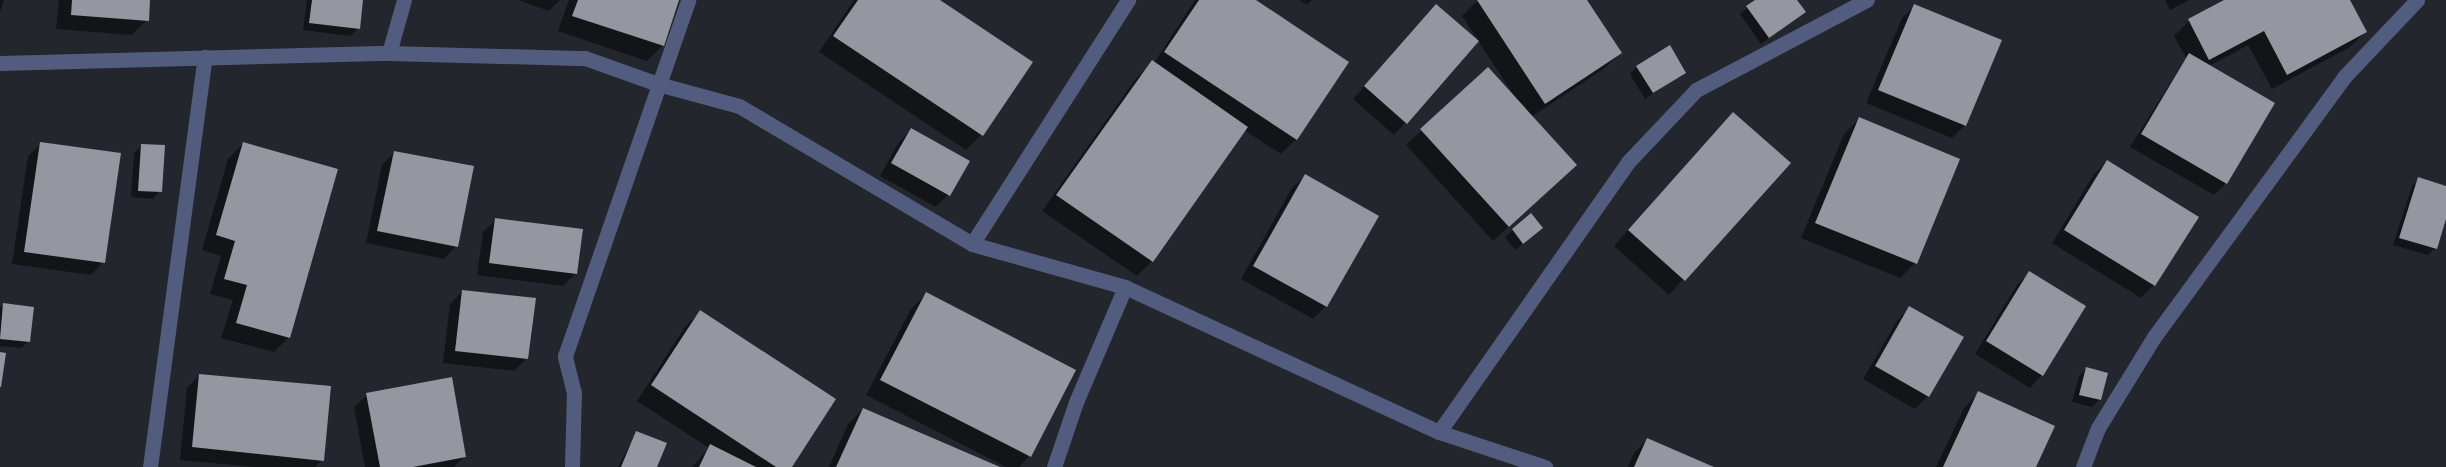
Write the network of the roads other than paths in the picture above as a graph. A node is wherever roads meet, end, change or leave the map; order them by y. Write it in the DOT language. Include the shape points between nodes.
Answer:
graph roads {
  1 [pos="404,0"];
  2 [pos="688,0"];
  3 [pos="1128,0"];
  4 [pos="1867,0"];
  5 [pos="2417,0"];
  6 [pos="389,52"];
  7 [pos="205,57"];
  8 [pos="0,63"];
  9 [pos="658,84"];
  10 [pos="972,244"];
  11 [pos="1125,286"];
  12 [pos="1439,432"];
  13 [pos="150,467"];
  14 [pos="572,467"];
  15 [pos="1054,467"];
  16 [pos="1545,467"];
  17 [pos="2083,467"];
  1 -- 6 [label="street"];
  2 -- 9 [label="street"];
  3 -- 10 [label="street"];
  4 -- 12 [label="street" via="1696,90 1628,162"];
  5 -- 17 [label="street" via="2344,77 2168,318 2098,428"];
  6 -- 7 [label="street"];
  6 -- 9 [label="street" via="585,58"];
  7 -- 8 [label="street"];
  7 -- 13 [label="street"];
  9 -- 10 [label="street" via="739,106"];
  9 -- 14 [label="street" via="565,356 574,393"];
  10 -- 11 [label="street"];
  11 -- 12 [label="street"];
  11 -- 15 [label="street" via="1076,402"];
  12 -- 16 [label="street"];
}
